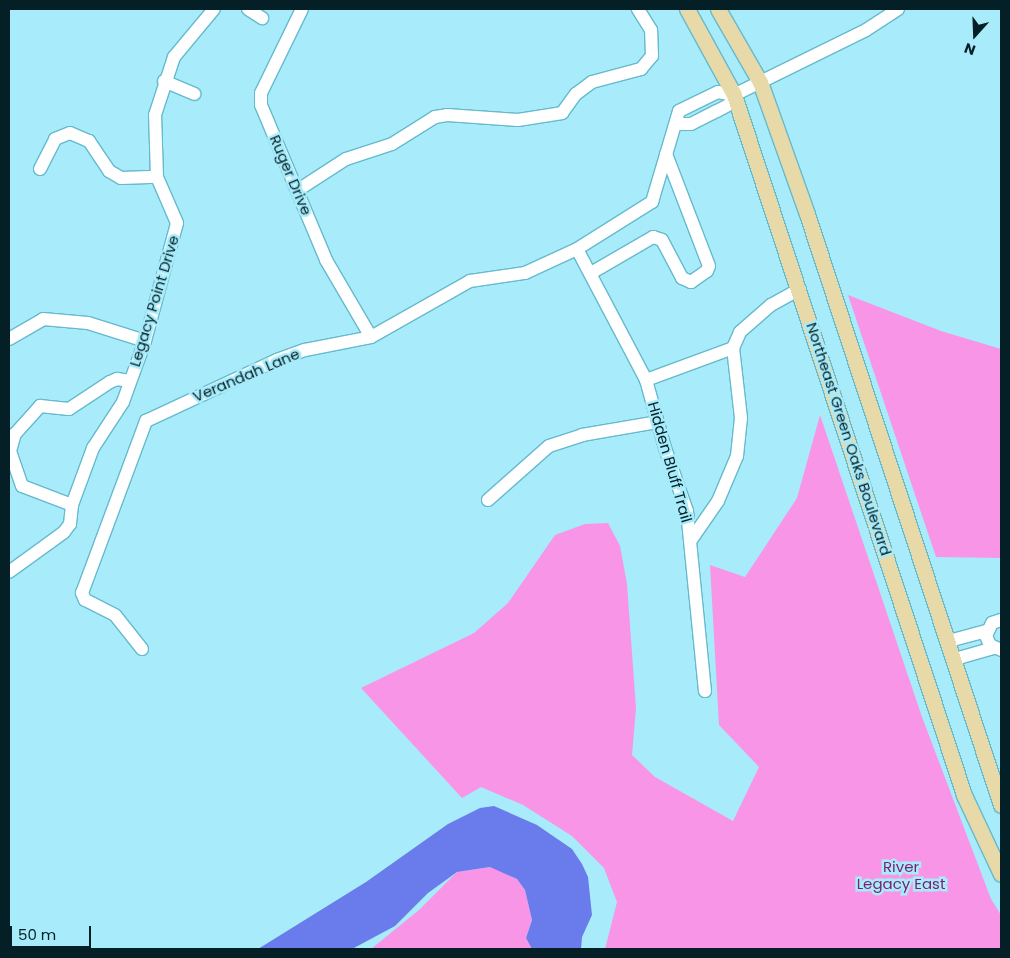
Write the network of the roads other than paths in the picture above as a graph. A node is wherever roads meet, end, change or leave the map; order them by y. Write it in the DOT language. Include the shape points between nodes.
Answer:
graph roads {
  1 [pos="214,9"];
  2 [pos="248,9"];
  3 [pos="302,9"];
  4 [pos="638,9"];
  5 [pos="687,9"];
  6 [pos="718,9"];
  7 [pos="898,9"];
  8 [pos="262,18"];
  9 [pos="164,80"];
  10 [pos="760,82"];
  11 [pos="194,94"];
  12 [pos="734,95"];
  13 [pos="677,124"];
  14 [pos="666,154"];
  15 [pos="40,169"];
  16 [pos="157,177"];
  17 [pos="298,190"];
  18 [pos="577,249"];
  19 [pos="591,273"];
  20 [pos="800,289"];
  21 [pos="371,337"];
  22 [pos="9,339"];
  23 [pos="145,341"];
  24 [pos="733,348"];
  25 [pos="646,380"];
  26 [pos="130,381"];
  27 [pos="657,422"];
  28 [pos="488,500"];
  29 [pos="72,505"];
  30 [pos="691,540"];
  31 [pos="9,572"];
  32 [pos="1001,620"];
  33 [pos="987,631"];
  34 [pos="949,640"];
  35 [pos="142,649"];
  36 [pos="998,649"];
  37 [pos="955,659"];
  38 [pos="705,692"];
  39 [pos="1001,805"];
  40 [pos="1001,874"];
  1 -- 9 [label="street, Legacy Point Drive" via="187,37"];
  2 -- 8 [label="street"];
  3 -- 17 [label="street, Ruger Drive" via="261,93 266,117"];
  4 -- 17 [label="street" via="651,30 652,56 641,69 592,82 576,94 562,112 518,120 435,117 392,144 346,158"];
  5 -- 12 [label="main road, Northeast Green Oaks Boulevard"];
  6 -- 10 [label="main road, Northeast Green Oaks Boulevard"];
  7 -- 10 [label="street" via="866,30"];
  9 -- 11 [label="street"];
  9 -- 16 [label="street, Legacy Point Drive" via="155,115"];
  10 -- 12 [label="street"];
  10 -- 34 [label="main road, Northeast Green Oaks Boulevard"];
  12 -- 13 [label="street" via="730,104 690,124"];
  12 -- 13 [label="street, Verandah Lane" via="718,92 691,102 679,111"];
  12 -- 20 [label="main road, Northeast Green Oaks Boulevard"];
  13 -- 14 [label="street, Verandah Lane"];
  14 -- 18 [label="street, Verandah Lane" via="652,202"];
  14 -- 19 [label="street" via="709,266 707,271 691,282 682,278 662,240 653,237"];
  15 -- 16 [label="street" via="55,139 70,133 88,141 109,171 121,178"];
  16 -- 23 [label="street, Legacy Point Drive" via="177,223"];
  17 -- 21 [label="street, Ruger Drive" via="326,260"];
  18 -- 19 [label="street, Hidden Bluff Trail"];
  18 -- 21 [label="street, Verandah Lane" via="525,273 470,281"];
  19 -- 25 [label="street, Hidden Bluff Trail"];
  20 -- 24 [label="street" via="745,325"];
  20 -- 40 [label="main road, Northeast Green Oaks Boulevard" via="964,795"];
  21 -- 35 [label="street, Verandah Lane" via="305,350 276,360 146,421 82,593 85,600 115,615"];
  22 -- 23 [label="street" via="42,319 88,323"];
  23 -- 26 [label="street, Legacy Point Drive"];
  24 -- 25 [label="street"];
  24 -- 30 [label="street" via="741,418 737,456 718,500"];
  25 -- 27 [label="street, Hidden Bluff Trail"];
  26 -- 29 [label="street, Legacy Point Drive" via="123,402 98,436"];
  26 -- 29 [label="street" via="117,379 110,382 69,409 40,406 15,434 10,451 22,486"];
  27 -- 28 [label="street" via="582,435 549,446"];
  27 -- 30 [label="street, Hidden Bluff Trail" via="688,511"];
  29 -- 31 [label="street, Legacy Point Drive" via="72,516 64,532"];
  30 -- 38 [label="street, Hidden Bluff Trail"];
  32 -- 33 [label="street" via="992,623"];
  33 -- 34 [label="street"];
  33 -- 36 [label="street" via="988,640"];
  34 -- 37 [label="main road, Northeast Green Oaks Boulevard"];
  36 -- 37 [label="street"];
  37 -- 39 [label="main road, Northeast Green Oaks Boulevard"];
}
